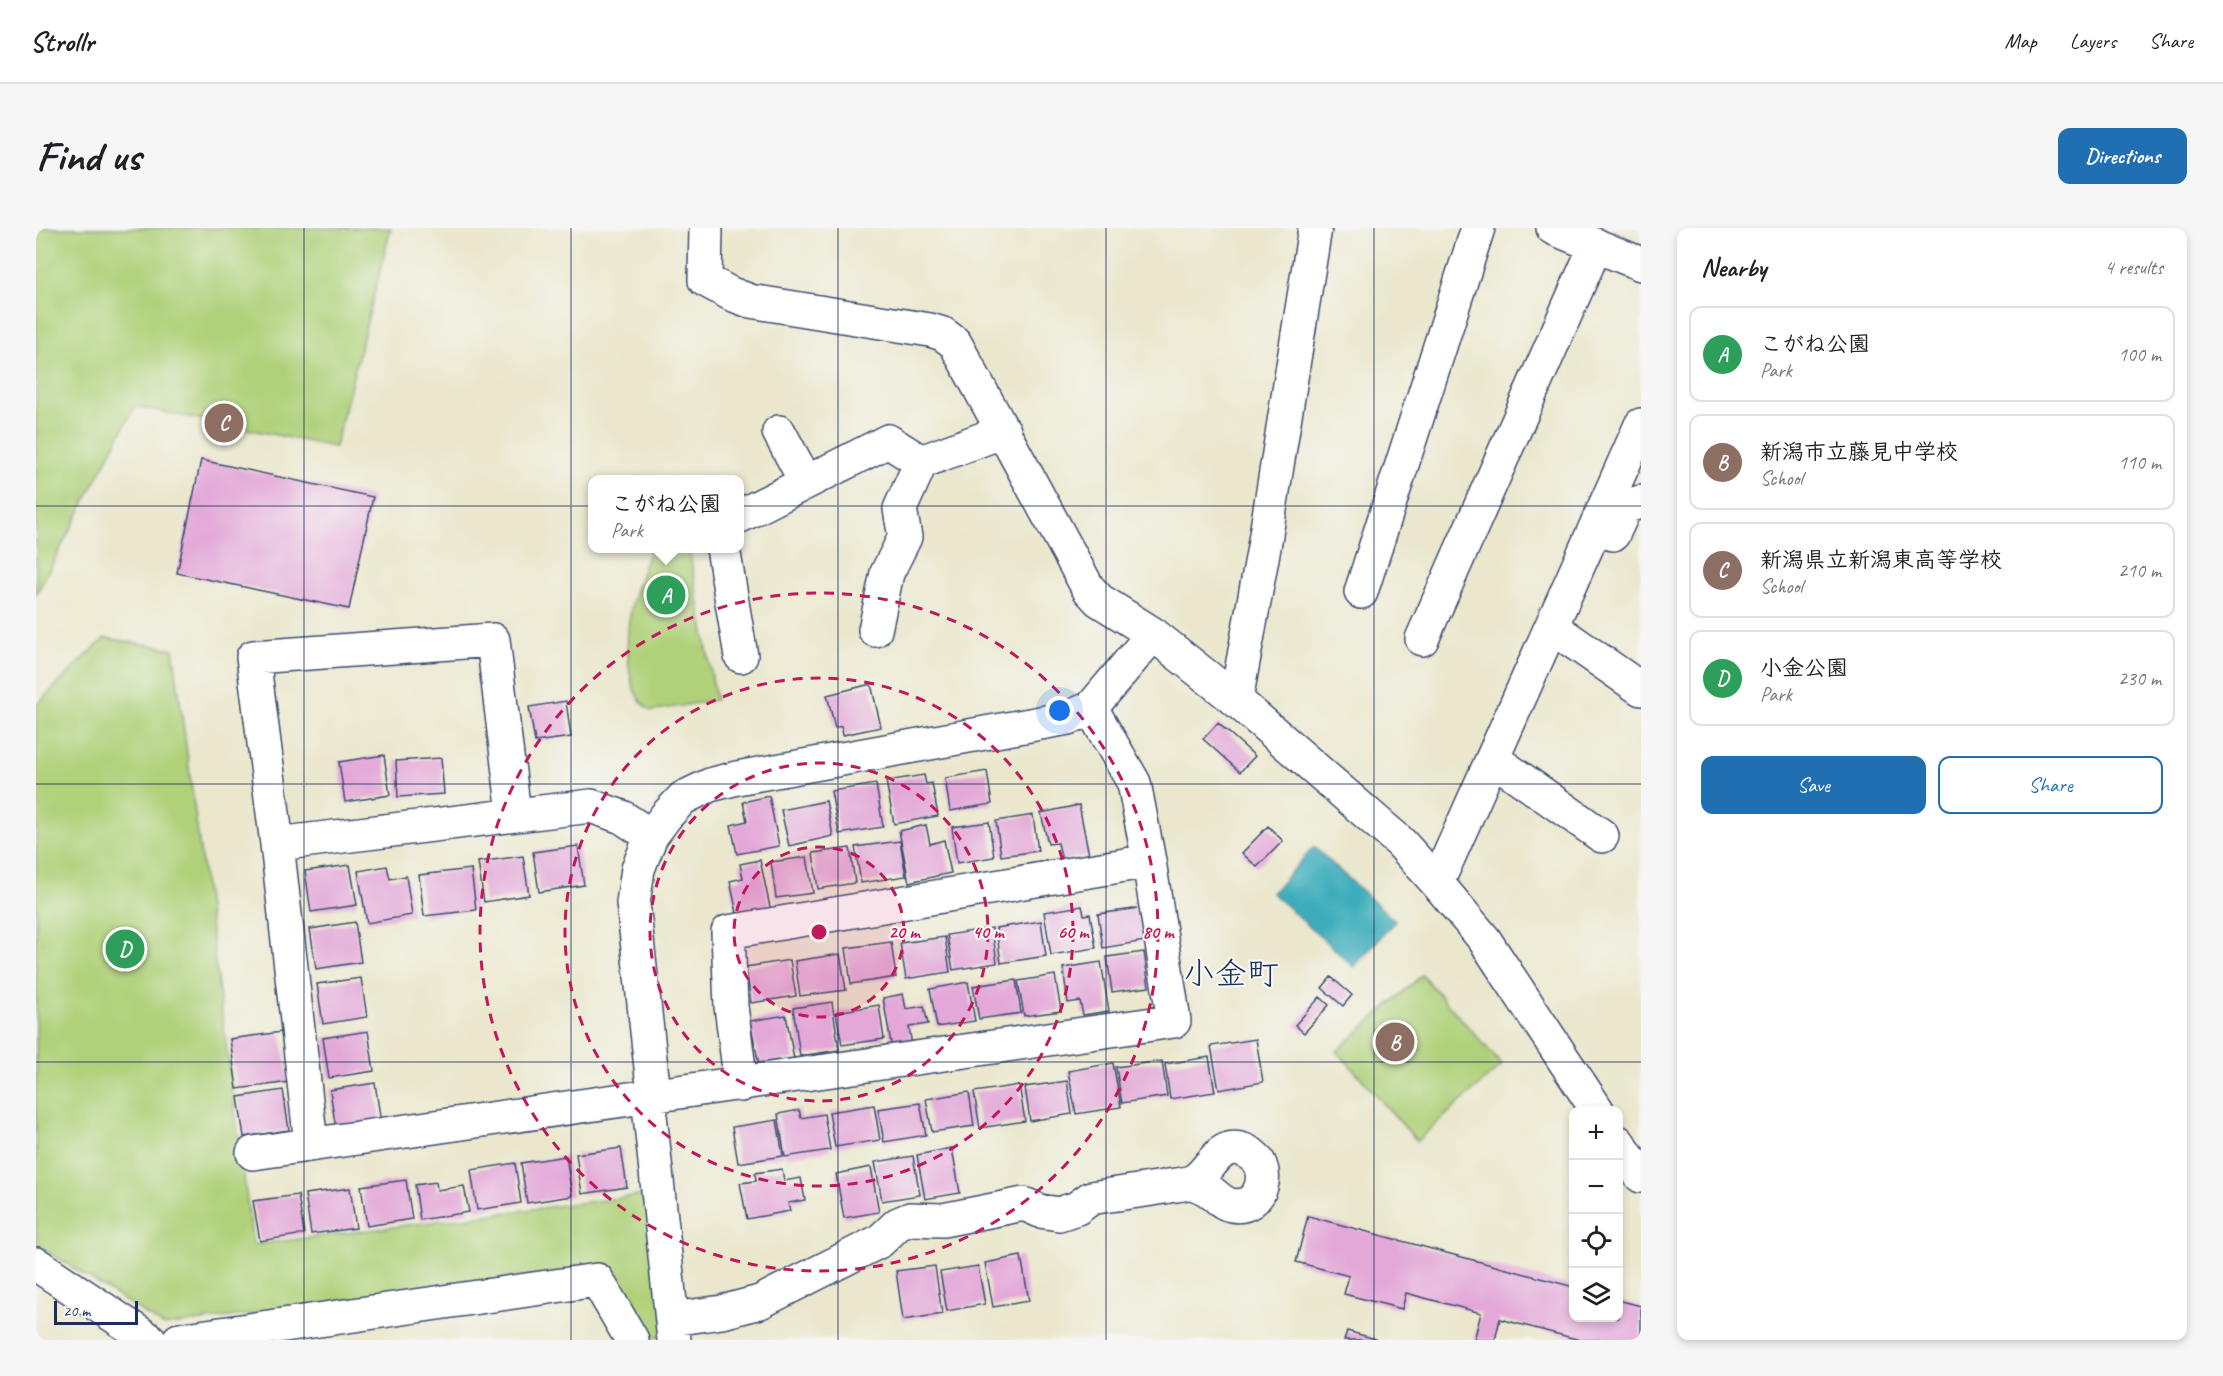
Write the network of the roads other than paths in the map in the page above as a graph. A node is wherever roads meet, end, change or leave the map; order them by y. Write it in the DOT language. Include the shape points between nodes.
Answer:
graph roads {
  1 [pos="706,228"];
  2 [pos="1315,228"];
  3 [pos="1478,228"];
  4 [pos="1553,228"];
  5 [pos="1596,245"];
  6 [pos="1641,264"];
  7 [pos="1641,425"];
  8 [pos="1004,431"];
  9 [pos="779,432"];
  10 [pos="921,462"];
  11 [pos="806,482"];
  12 [pos="1641,502"];
  13 [pos="744,514"];
  14 [pos="1596,524"];
  15 [pos="724,553"];
  16 [pos="1361,592"];
  17 [pos="1552,627"];
  18 [pos="875,630"];
  19 [pos="1153,634"];
  20 [pos="1422,639"];
  21 [pos="741,656"];
  22 [pos="1641,689"];
  23 [pos="1236,700"];
  24 [pos="1091,708"];
  25 [pos="1493,759"];
  26 [pos="514,814"];
  27 [pos="651,836"];
  28 [pos="1602,836"];
  29 [pos="278,844"];
  30 [pos="1149,861"];
  31 [pos="1437,882"];
  32 [pos="741,1085"];
  33 [pos="654,1095"];
  34 [pos="1594,1106"];
  35 [pos="311,1144"];
  36 [pos="1623,1149"];
  37 [pos="253,1153"];
  38 [pos="1641,1176"];
  39 [pos="1191,1182"];
  40 [pos="36,1264"];
  41 [pos="673,1329"];
  42 [pos="150,1340"];
  43 [pos="179,1340"];
  44 [pos="632,1340"];
  1 -- 8 [label="street" via="705,280 730,294 750,301 943,334 955,342"];
  2 -- 23 [label="street"];
  3 -- 16 [label="street"];
  4 -- 5 [label="street"];
  5 -- 6 [label="street"];
  5 -- 20 [label="street"];
  7 -- 14 [label="street"];
  8 -- 10 [label="street"];
  8 -- 19 [label="street" via="1088,588 1115,612"];
  9 -- 11 [label="street"];
  10 -- 11 [label="street" via="888,441"];
  10 -- 18 [label="street" via="900,509 905,537 887,573"];
  11 -- 13 [label="street"];
  12 -- 14 [label="street" via="1626,506 1613,534"];
  14 -- 17 [label="street"];
  15 -- 21 [label="street"];
  17 -- 22 [label="street"];
  17 -- 25 [label="street"];
  19 -- 23 [label="street"];
  19 -- 24 [label="street"];
  23 -- 31 [label="street" via="1400,842"];
  24 -- 27 [label="street" via="1068,718 710,785 683,798"];
  24 -- 30 [label="street" via="1134,783"];
  25 -- 28 [label="street"];
  25 -- 31 [label="street"];
  26 -- 27 [label="street" via="591,806 622,817"];
  26 -- 29 [label="street"];
  26 -- 29 [label="street" via="494,640 254,657"];
  27 -- 33 [label="street" via="638,869 633,903"];
  29 -- 35 [label="street"];
  30 -- 32 [label="street" via="728,932"];
  30 -- 32 [label="street" via="1174,1022"];
  31 -- 34 [label="street" via="1484,939"];
  32 -- 33 [label="street"];
  33 -- 35 [label="street"];
  33 -- 41 [label="street" via="650,1115"];
  35 -- 37 [label="street"];
  36 -- 38 [label="street"];
  39 -- 41 [label="street" via="1091,1198 1059,1214 1024,1204 943,1220 910,1219 898,1224 880,1241 760,1302"];
  40 -- 42 [label="street"];
  43 -- 44 [label="street" via="597,1280"];
}
